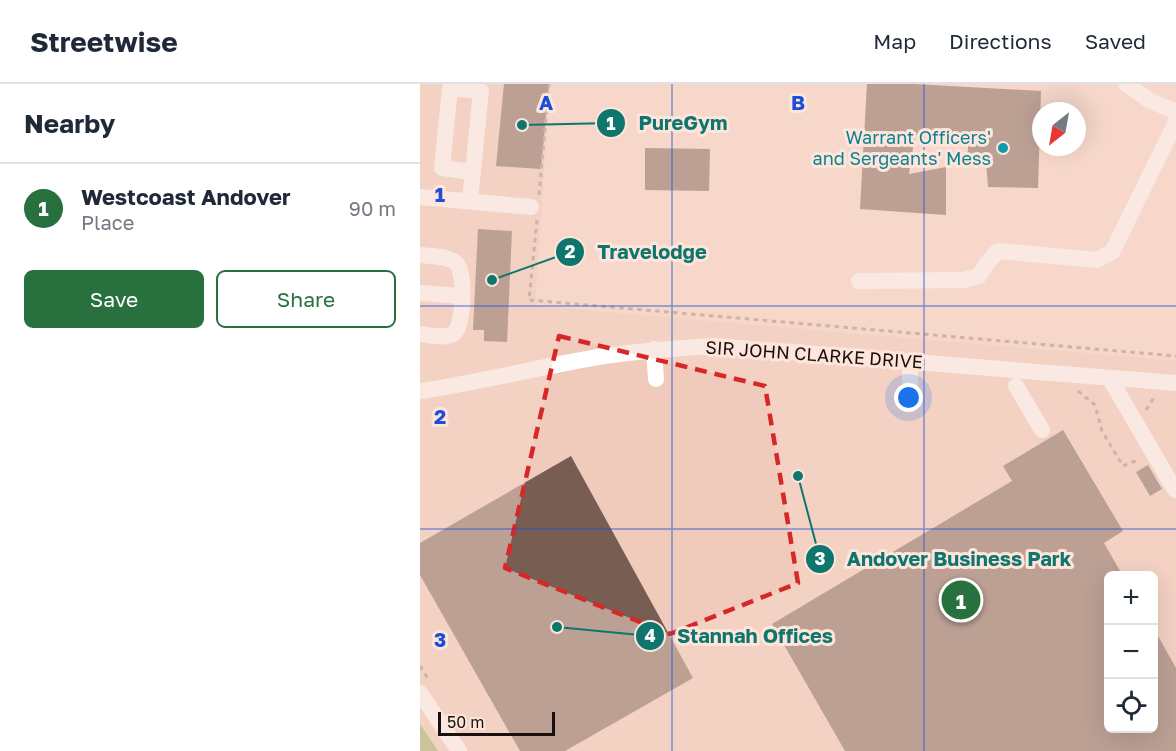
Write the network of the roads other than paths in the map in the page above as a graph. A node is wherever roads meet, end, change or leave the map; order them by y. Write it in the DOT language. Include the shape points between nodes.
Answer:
graph roads {
  1 [pos="1126,84"];
  2 [pos="1176,112"];
  3 [pos="1176,122"];
  4 [pos="473,172"];
  5 [pos="420,197"];
  6 [pos="470,201"];
  7 [pos="536,206"];
  8 [pos="420,255"];
  9 [pos="859,281"];
  10 [pos="420,293"];
  11 [pos="462,296"];
  12 [pos="420,334"];
  13 [pos="654,349"];
  14 [pos="910,362"];
  15 [pos="656,379"];
  16 [pos="1110,379"];
  17 [pos="1016,386"];
  18 [pos="910,390"];
  19 [pos="1171,390"];
  20 [pos="420,391"];
  21 [pos="1042,430"];
  22 [pos="1175,490"];
  23 [pos="420,693"];
  24 [pos="459,751"];
  1 -- 2 [label="street"];
  3 -- 9 [label="street" via="1112,252 1097,260 998,250 979,276 964,280"];
  4 -- 4 [label="street" via="481,91 450,88 442,168"];
  4 -- 6 [label="street"];
  5 -- 6 [label="street"];
  6 -- 7 [label="street"];
  8 -- 11 [label="street" via="457,264 461,270"];
  10 -- 11 [label="street"];
  11 -- 12 [label="street" via="460,324 455,333"];
  13 -- 14 [label="street, SIR JOHN CLARKE DRIVE" via="714,346"];
  13 -- 15 [label="street"];
  13 -- 20 [label="street, SIR JOHN CLARKE DRIVE"];
  14 -- 16 [label="street, SIR JOHN CLARKE DRIVE"];
  14 -- 18 [label="street"];
  16 -- 19 [label="street, SIR JOHN CLARKE DRIVE"];
  16 -- 22 [label="street"];
  17 -- 21 [label="street"];
  23 -- 24 [label="street"];
}
